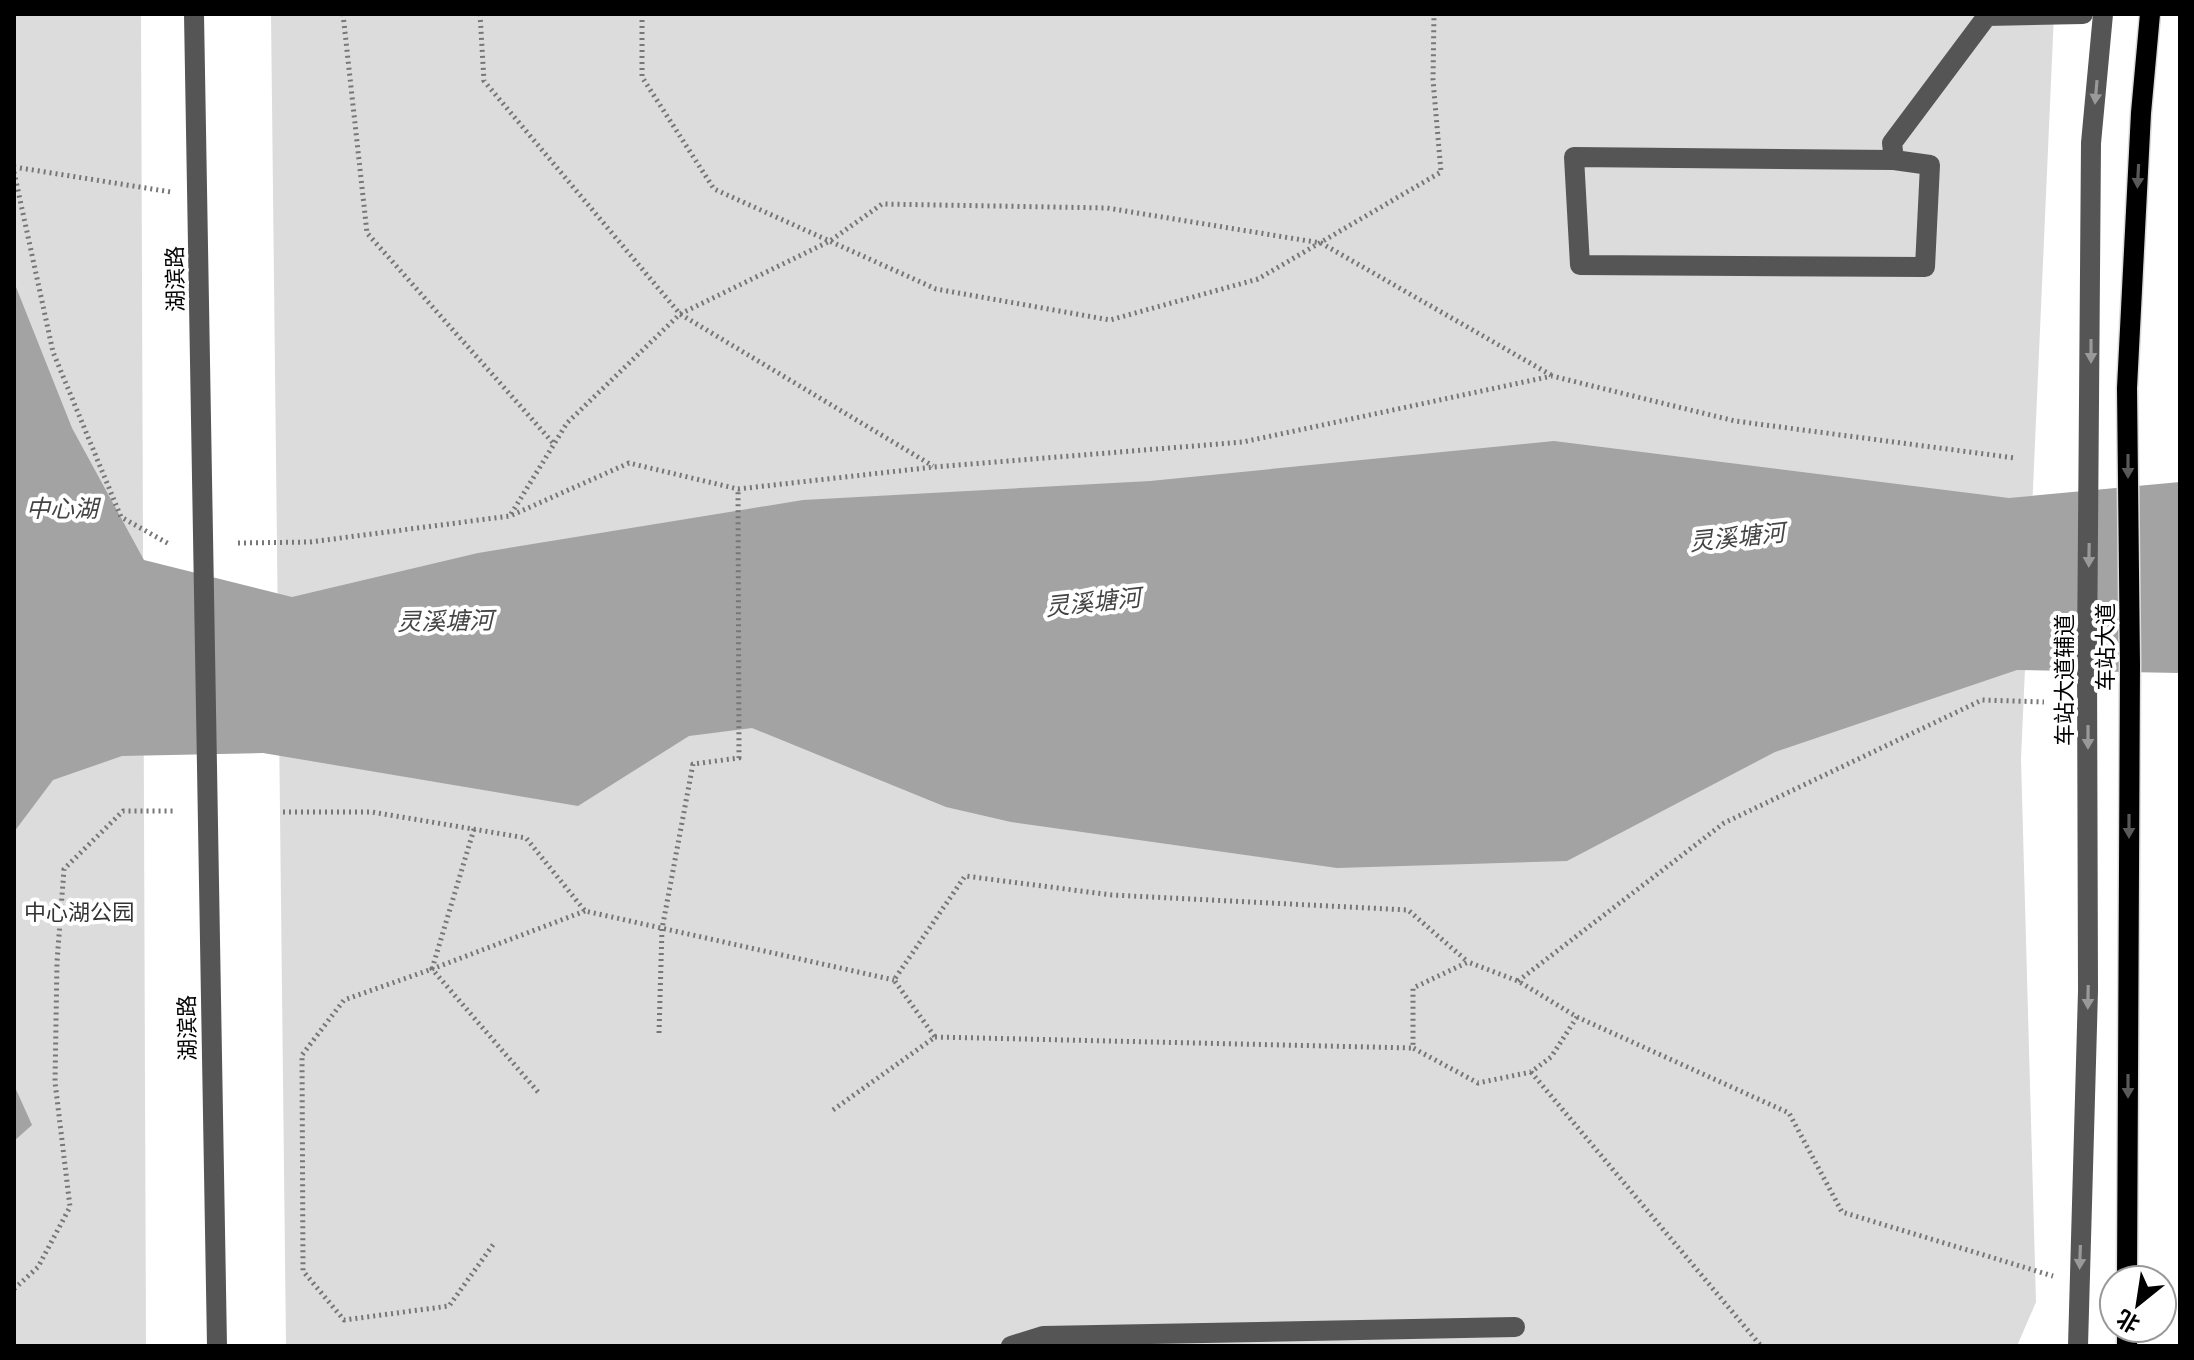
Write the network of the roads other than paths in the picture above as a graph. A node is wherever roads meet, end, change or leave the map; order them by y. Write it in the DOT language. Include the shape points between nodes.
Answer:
graph roads {
  1 [pos="194,14"];
  2 [pos="2083,14"];
  3 [pos="2103,14"];
  4 [pos="2150,14"];
  5 [pos="1894,160"];
  6 [pos="2127,1264"];
  7 [pos="1515,1327"];
  8 [pos="217,1346"];
  9 [pos="1011,1346"];
  10 [pos="2078,1346"];
  1 -- 8 [label="street, 湖滨路"];
  2 -- 5 [label="street" via="1987,16 1892,143"];
  3 -- 10 [label="street, 车站大道辅道, one-way" via="2091,143 2088,991"];
  4 -- 6 [label="main road, 车站大道, one-way" via="2127,388"];
  5 -- 5 [label="street" via="1574,157 1580,265 1925,267 1930,165"];
  7 -- 9 [label="street" via="1043,1336"];
}
